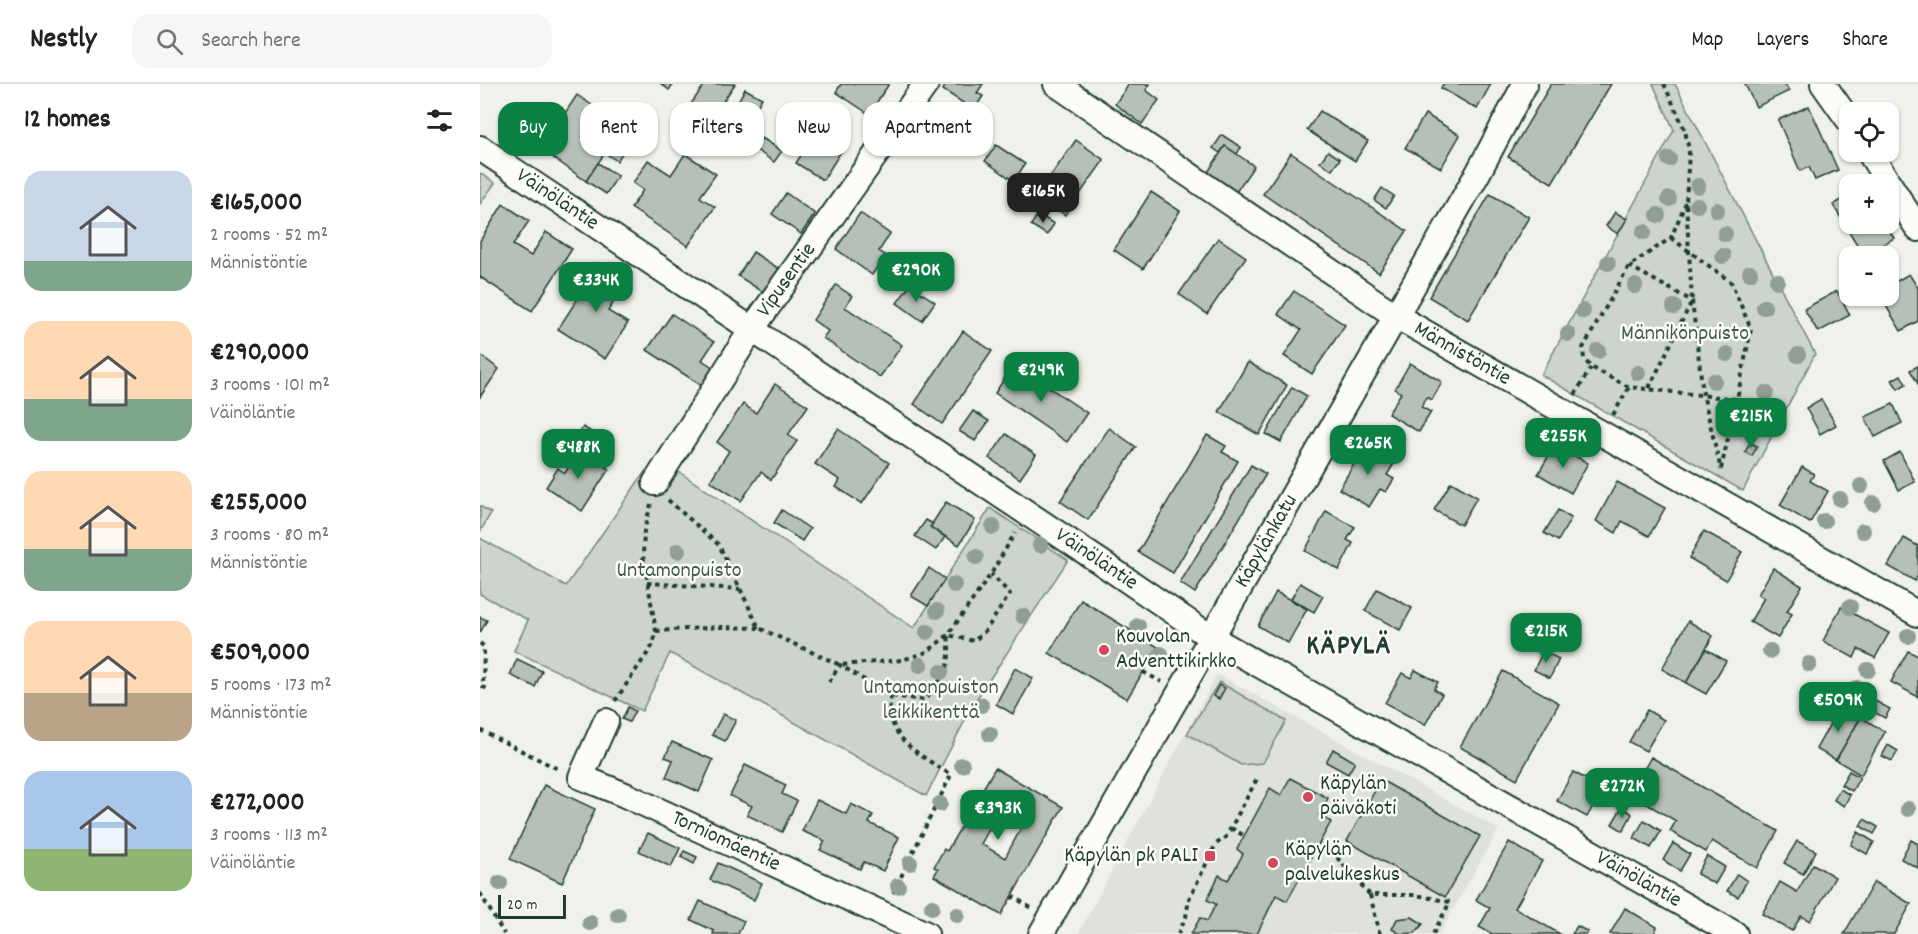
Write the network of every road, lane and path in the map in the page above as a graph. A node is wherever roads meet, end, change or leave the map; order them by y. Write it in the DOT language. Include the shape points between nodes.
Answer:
graph roads {
  1 [pos="926,84"];
  2 [pos="1056,84"];
  3 [pos="1525,84"];
  4 [pos="1664,84"];
  5 [pos="1823,84"];
  6 [pos="1839,107"];
  7 [pos="480,148"];
  8 [pos="1875,162"];
  9 [pos="1686,202"];
  10 [pos="1918,228"];
  11 [pos="1671,238"];
  12 [pos="1690,249"];
  13 [pos="1629,266"];
  14 [pos="1692,301"];
  15 [pos="1396,316"];
  16 [pos="752,329"];
  17 [pos="1592,367"];
  18 [pos="1629,387"];
  19 [pos="1649,388"];
  20 [pos="1703,394"];
  21 [pos="1737,399"];
  22 [pos="1565,412"];
  23 [pos="1603,433"];
  24 [pos="1721,470"];
  25 [pos="655,487"];
  26 [pos="1713,498"];
  27 [pos="1027,514"];
  28 [pos="991,574"];
  29 [pos="647,583"];
  30 [pos="740,590"];
  31 [pos="1918,614"];
  32 [pos="759,628"];
  33 [pos="656,631"];
  34 [pos="948,635"];
  35 [pos="1212,639"];
  36 [pos="480,643"];
  37 [pos="840,665"];
  38 [pos="1143,672"];
  39 [pos="829,682"];
  40 [pos="1163,682"];
  41 [pos="488,689"];
  42 [pos="891,696"];
  43 [pos="606,721"];
  44 [pos="480,730"];
  45 [pos="581,777"];
  46 [pos="1258,777"];
  47 [pos="1231,828"];
  48 [pos="1243,835"];
  49 [pos="1325,844"];
  50 [pos="480,893"];
  51 [pos="1370,895"];
  52 [pos="891,897"];
  53 [pos="1011,898"];
  54 [pos="1039,923"];
  55 [pos="504,934"];
  56 [pos="926,934"];
  57 [pos="1178,934"];
  58 [pos="1380,934"];
  59 [pos="1433,934"];
  60 [pos="1735,934"];
  1 -- 16 [label="street, Vipusentie"];
  2 -- 15 [label="street, Männistöntie"];
  3 -- 15 [label="street, Käpylänkatu"];
  4 -- 9 [label="path" via="1685,130 1689,151"];
  5 -- 6 [label="street"];
  7 -- 16 [label="street, Väinöläntie"];
  8 -- 10 [label="street"];
  9 -- 11 [label="path"];
  9 -- 12 [label="path"];
  11 -- 12 [label="path"];
  11 -- 13 [label="path"];
  12 -- 14 [label="path"];
  12 -- 21 [label="path" via="1731,282 1750,330"];
  13 -- 14 [label="path"];
  13 -- 17 [label="path" via="1583,348 1584,359"];
  14 -- 19 [label="path"];
  14 -- 20 [label="path"];
  15 -- 22 [label="street, Männistöntie"];
  15 -- 35 [label="street, Käpylänkatu"];
  16 -- 25 [label="street, Vipusentie"];
  16 -- 27 [label="street, Väinöläntie"];
  17 -- 18 [label="path"];
  17 -- 22 [label="path"];
  18 -- 19 [label="path"];
  18 -- 23 [label="path"];
  19 -- 20 [label="path"];
  20 -- 21 [label="path"];
  20 -- 24 [label="path"];
  21 -- 24 [label="path"];
  22 -- 23 [label="street, Männistöntie"];
  23 -- 26 [label="street, Männistöntie"];
  24 -- 26 [label="path"];
  25 -- 29 [label="path" via="644,531"];
  25 -- 30 [label="path" via="719,545"];
  26 -- 31 [label="street, Männistöntie"];
  27 -- 28 [label="path"];
  27 -- 35 [label="street, Väinöläntie"];
  28 -- 34 [label="path"];
  28 -- 34 [label="path" via="1010,594 986,630 974,640"];
  29 -- 30 [label="path"];
  29 -- 33 [label="path"];
  30 -- 32 [label="path"];
  32 -- 33 [label="path"];
  32 -- 37 [label="path"];
  33 -- 43 [label="path" via="653,645 620,692"];
  34 -- 37 [label="path" via="927,652 902,660"];
  34 -- 42 [label="path" via="951,657 946,674 925,700"];
  35 -- 54 [label="street, Käpylänkatu"];
  35 -- 60 [label="street, Väinöläntie"];
  36 -- 41 [label="path" via="484,646 483,687"];
  37 -- 39 [label="path"];
  37 -- 42 [label="path"];
  38 -- 40 [label="path"];
  42 -- 52 [label="path" via="888,708 898,736 911,750 951,775"];
  43 -- 45 [label="street"];
  44 -- 45 [label="path"];
  45 -- 56 [label="street, Torniomäentie"];
  46 -- 47 [label="path"];
  47 -- 48 [label="path"];
  47 -- 57 [label="path" via="1216,844 1189,899"];
  49 -- 51 [label="path"];
  50 -- 55 [label="path"];
  51 -- 58 [label="path"];
  51 -- 59 [label="path" via="1416,896 1450,902"];
  53 -- 54 [label="path"];
}
